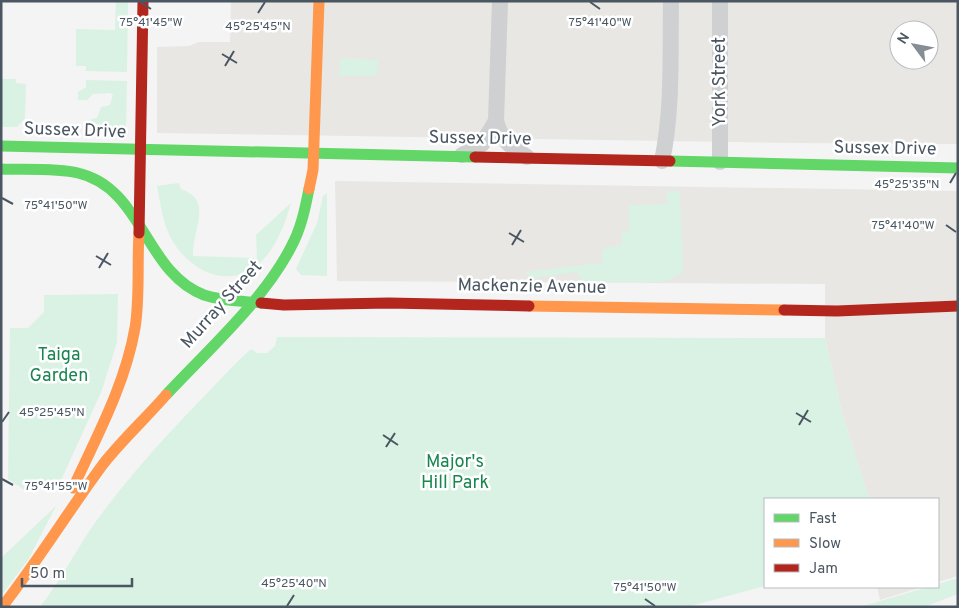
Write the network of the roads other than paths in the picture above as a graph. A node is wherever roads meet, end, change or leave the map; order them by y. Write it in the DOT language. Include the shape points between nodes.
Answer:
graph roads {
  1 [pos="143,1"];
  2 [pos="319,1"];
  3 [pos="500,1"];
  4 [pos="671,1"];
  5 [pos="720,1"];
  6 [pos="496,121"];
  7 [pos="1,146"];
  8 [pos="142,150"];
  9 [pos="315,152"];
  10 [pos="462,156"];
  11 [pos="527,157"];
  12 [pos="662,161"];
  13 [pos="720,162"];
  14 [pos="958,168"];
  15 [pos="1,169"];
  16 [pos="140,223"];
  17 [pos="252,302"];
  18 [pos="958,306"];
  19 [pos="55,530"];
  20 [pos="2,607"];
  1 -- 8 [label="main road"];
  2 -- 9 [label="main road, Murray Street"];
  3 -- 6 [label="street"];
  4 -- 12 [label="street" via="667,136"];
  5 -- 13 [label="street, York Street"];
  6 -- 10 [label="street" via="482,144"];
  6 -- 11 [label="street" via="507,144"];
  7 -- 8 [label="main road, Sussex Drive"];
  8 -- 9 [label="main road, Sussex Drive"];
  8 -- 16 [label="main road"];
  9 -- 10 [label="main road, Sussex Drive"];
  9 -- 17 [label="main road, Murray Street" via="308,198 297,233 276,271"];
  10 -- 11 [label="main road, Sussex Drive"];
  11 -- 12 [label="main road, Sussex Drive"];
  12 -- 13 [label="main road, Sussex Drive"];
  13 -- 14 [label="main road, Sussex Drive"];
  15 -- 16 [label="main road" via="78,173 108,187"];
  16 -- 17 [label="main road, Mackenzie Avenue" via="166,266 189,287 217,298"];
  16 -- 19 [label="main road" via="136,319 124,374"];
  17 -- 18 [label="main road, Mackenzie Avenue" via="284,305 388,303 837,311"];
  17 -- 19 [label="main road, Murray Street" via="116,448"];
  19 -- 20 [label="main road" via="34,566"];
}
